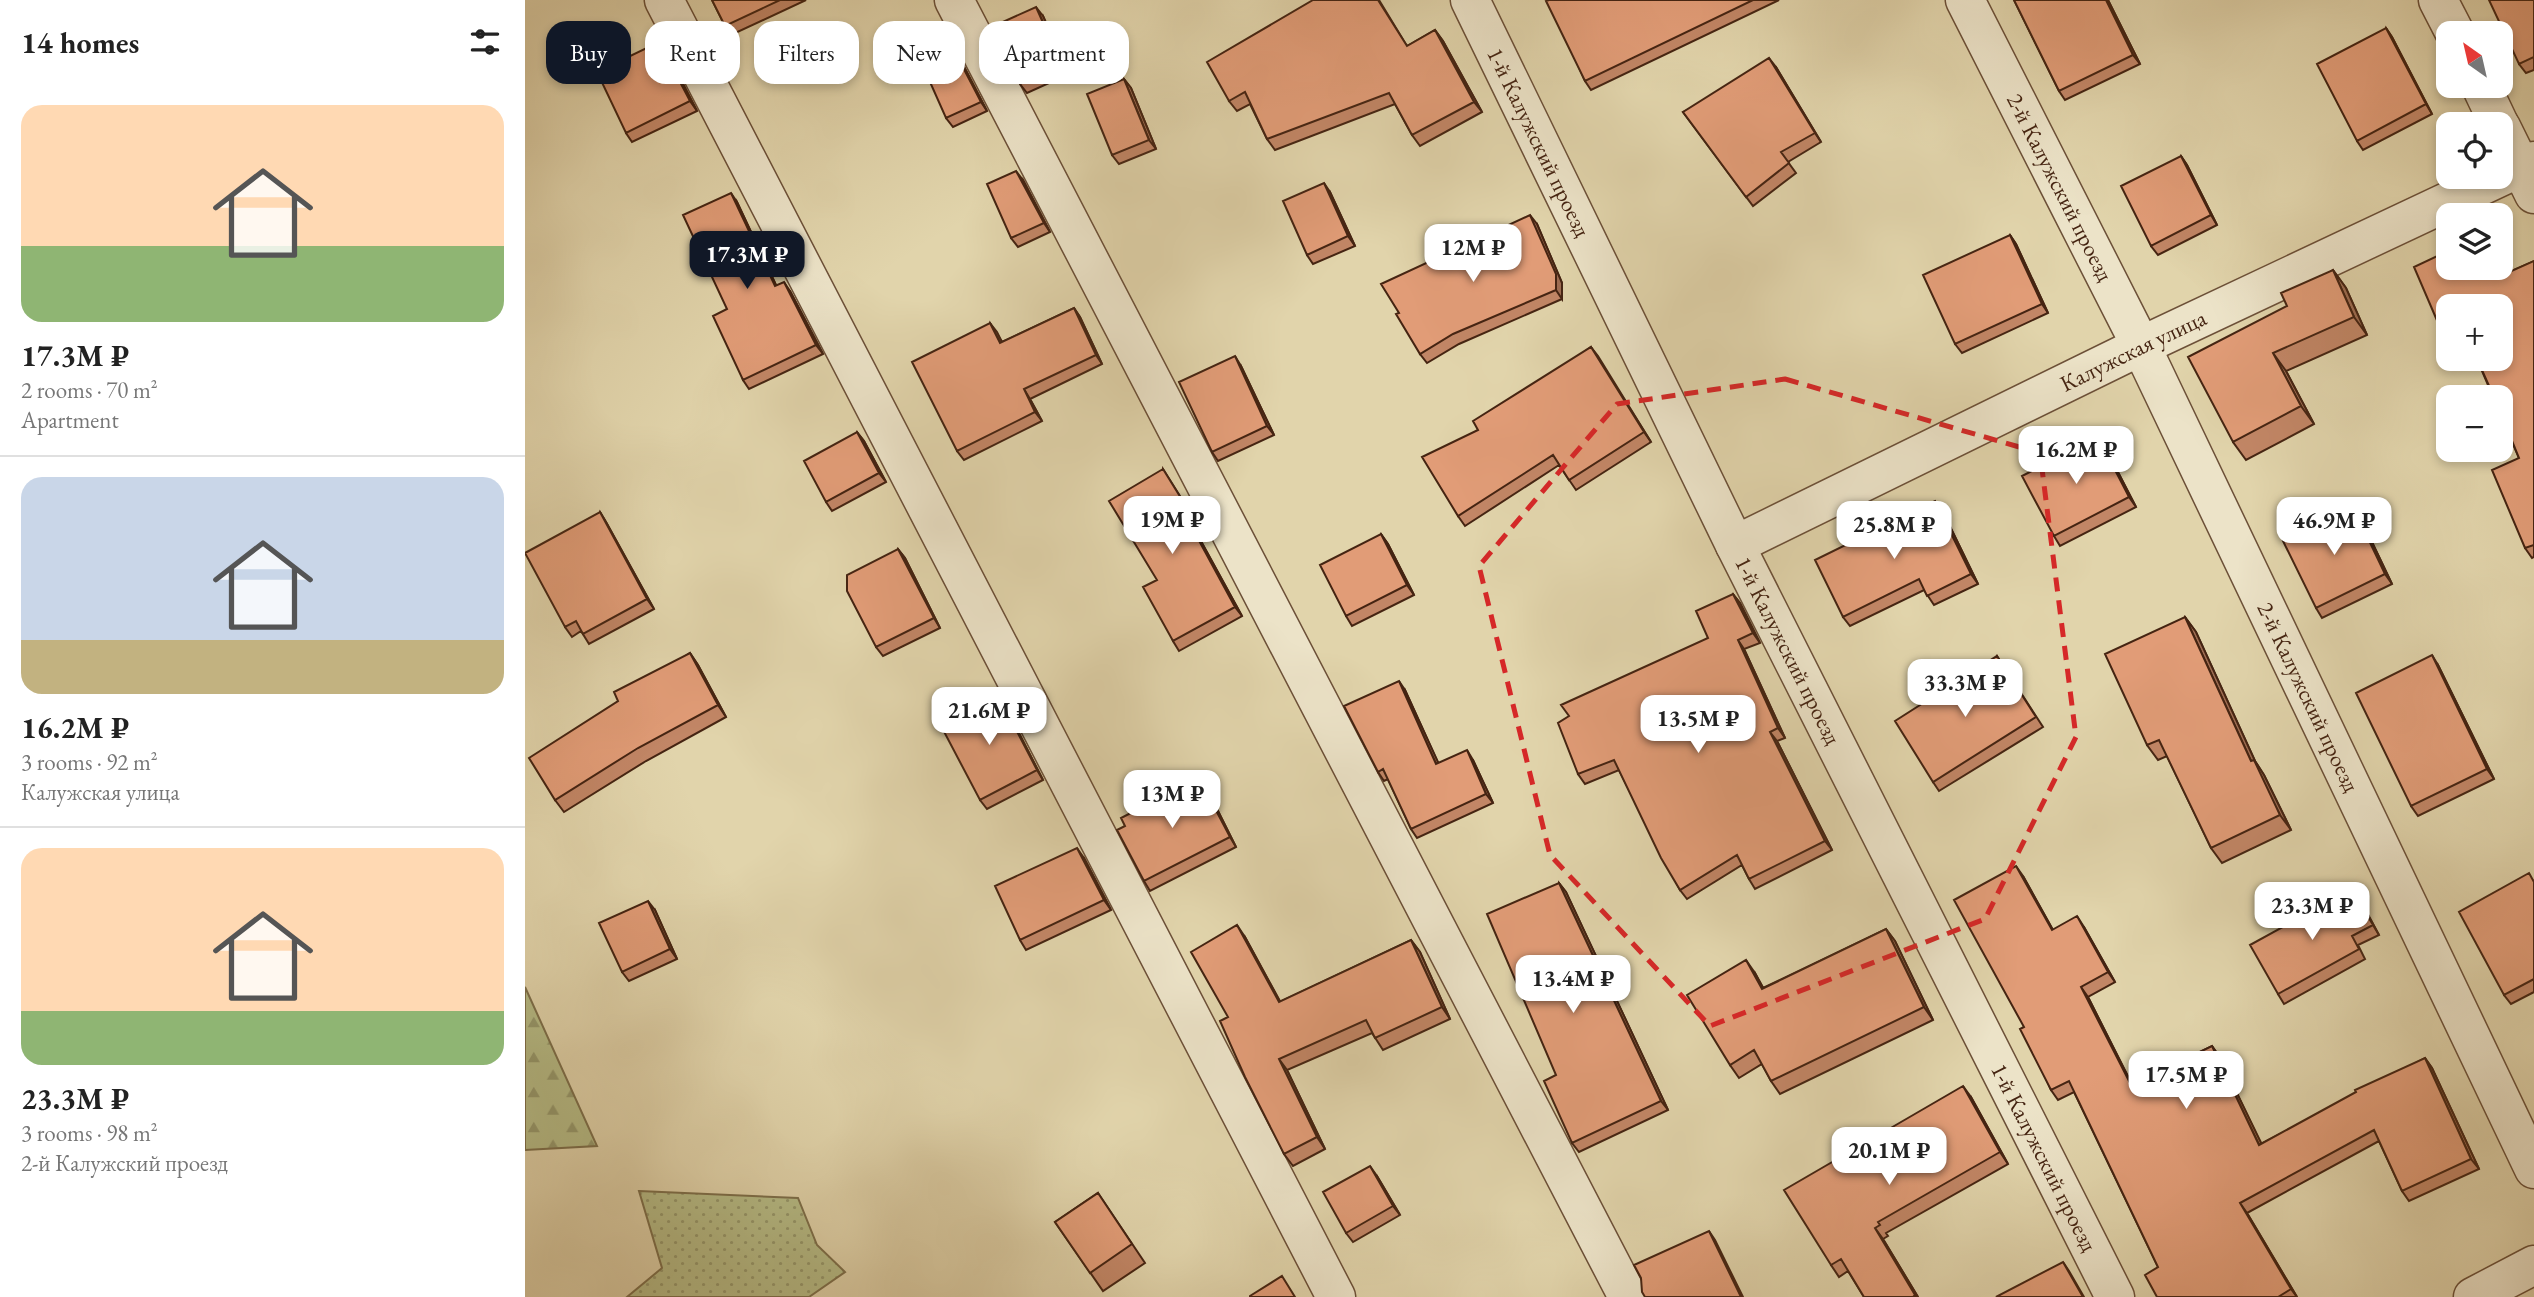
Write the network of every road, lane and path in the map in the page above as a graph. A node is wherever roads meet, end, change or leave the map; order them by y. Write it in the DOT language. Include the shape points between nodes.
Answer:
graph roads {
  1 [pos="664,0"];
  2 [pos="954,0"];
  3 [pos="1470,0"];
  4 [pos="1965,0"];
  5 [pos="2438,0"];
  6 [pos="2449,21"];
  7 [pos="2513,147"];
  8 [pos="2530,174"];
  9 [pos="2141,346"];
  10 [pos="1735,545"];
  11 [pos="2534,1170"];
  12 [pos="2534,1265"];
  13 [pos="1336,1297"];
  14 [pos="1628,1297"];
  15 [pos="2115,1297"];
  16 [pos="2473,1297"];
  1 -- 13 [label="street"];
  2 -- 14 [label="street"];
  3 -- 10 [label="street, 1-й Калужский проезд"];
  4 -- 9 [label="street, 2-й Калужский проезд"];
  5 -- 6 [label="street"];
  7 -- 8 [label="street"];
  8 -- 9 [label="street, Калужская улица"];
  9 -- 10 [label="street, Калужская улица"];
  9 -- 11 [label="street, 2-й Калужский проезд"];
  10 -- 15 [label="street, 1-й Калужский проезд"];
  12 -- 16 [label="street"];
}
